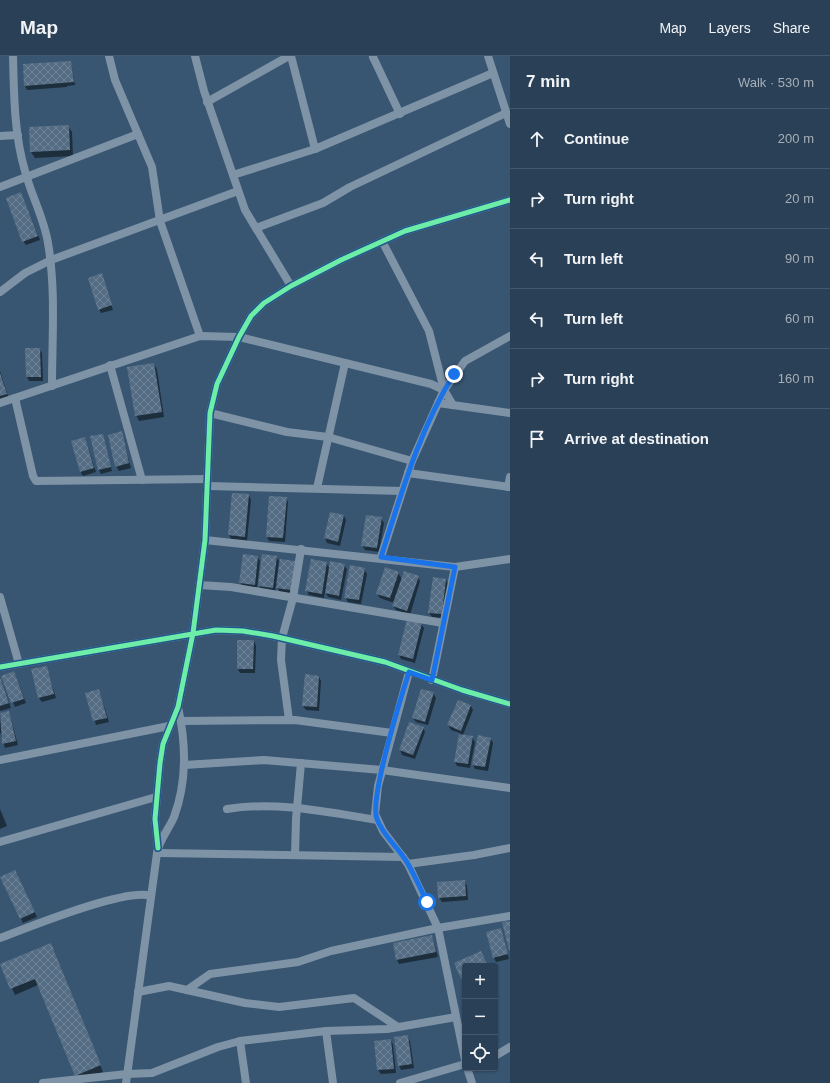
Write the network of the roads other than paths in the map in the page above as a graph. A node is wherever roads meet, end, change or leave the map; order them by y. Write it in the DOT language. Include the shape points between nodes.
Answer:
graph roads {
  1 [pos="14,56"];
  2 [pos="109,56"];
  3 [pos="196,56"];
  4 [pos="290,56"];
  5 [pos="488,56"];
  6 [pos="373,57"];
  7 [pos="493,73"];
  8 [pos="207,102"];
  9 [pos="506,113"];
  10 [pos="400,114"];
  11 [pos="510,124"];
  12 [pos="138,134"];
  13 [pos="18,135"];
  14 [pos="0,136"];
  15 [pos="315,149"];
  16 [pos="233,175"];
  17 [pos="26,176"];
  18 [pos="0,187"];
  19 [pos="238,191"];
  20 [pos="510,200"];
  21 [pos="160,221"];
  22 [pos="256,228"];
  23 [pos="382,241"];
  24 [pos="51,260"];
  25 [pos="291,286"];
  26 [pos="0,292"];
  27 [pos="200,336"];
  28 [pos="510,336"];
  29 [pos="239,337"];
  30 [pos="345,363"];
  31 [pos="110,365"];
  32 [pos="52,386"];
  33 [pos="444,390"];
  34 [pos="15,398"];
  35 [pos="0,403"];
  36 [pos="438,403"];
  37 [pos="454,405"];
  38 [pos="210,413"];
  39 [pos="510,414"];
  40 [pos="328,437"];
  41 [pos="412,461"];
  42 [pos="408,473"];
  43 [pos="510,477"];
  44 [pos="142,480"];
  45 [pos="208,483"];
  46 [pos="509,487"];
  47 [pos="317,488"];
  48 [pos="402,491"];
  49 [pos="205,540"];
  50 [pos="301,549"];
  51 [pos="381,557"];
  52 [pos="510,559"];
  53 [pos="455,567"];
  54 [pos="199,585"];
  55 [pos="0,598"];
  56 [pos="293,598"];
  57 [pos="443,624"];
  58 [pos="193,633"];
  59 [pos="282,638"];
  60 [pos="19,664"];
  61 [pos="0,667"];
  62 [pos="409,672"];
  63 [pos="432,680"];
  64 [pos="510,704"];
  65 [pos="178,707"];
  66 [pos="289,720"];
  67 [pos="181,721"];
  68 [pos="169,726"];
  69 [pos="392,733"];
  70 [pos="0,760"];
  71 [pos="301,763"];
  72 [pos="184,765"];
  73 [pos="382,770"];
  74 [pos="510,788"];
  75 [pos="156,797"];
  76 [pos="298,807"];
  77 [pos="227,809"];
  78 [pos="377,820"];
  79 [pos="0,842"];
  80 [pos="510,848"];
  81 [pos="157,850"];
  82 [pos="295,856"];
  83 [pos="406,860"];
  84 [pos="151,896"];
  85 [pos="510,916"];
  86 [pos="438,928"];
  87 [pos="0,938"];
  88 [pos="187,990"];
  89 [pos="138,992"];
  90 [pos="456,1017"];
  91 [pos="398,1027"];
  92 [pos="326,1031"];
  93 [pos="240,1041"];
  94 [pos="462,1046"];
  95 [pos="510,1047"];
  96 [pos="498,1054"];
  97 [pos="462,1070"];
  98 [pos="470,1071"];
  99 [pos="127,1074"];
  100 [pos="43,1083"];
  101 [pos="126,1083"];
  102 [pos="246,1083"];
  103 [pos="333,1083"];
  104 [pos="400,1083"];
  105 [pos="472,1083"];
  1 -- 13 [label="street" via="14,110"];
  2 -- 12 [label="street" via="115,80"];
  3 -- 8 [label="street"];
  4 -- 8 [label="street"];
  4 -- 15 [label="street"];
  5 -- 7 [label="street"];
  6 -- 10 [label="street"];
  7 -- 9 [label="street"];
  7 -- 10 [label="street"];
  8 -- 16 [label="street"];
  9 -- 11 [label="street"];
  9 -- 22 [label="street" via="350,187 323,203"];
  10 -- 15 [label="street"];
  12 -- 17 [label="street"];
  12 -- 21 [label="street" via="152,167"];
  13 -- 14 [label="street"];
  13 -- 17 [label="street"];
  15 -- 16 [label="street"];
  16 -- 19 [label="street"];
  17 -- 18 [label="street"];
  17 -- 24 [label="street" via="48,241"];
  19 -- 21 [label="street"];
  19 -- 22 [label="street" via="245,210"];
  20 -- 23 [label="street" via="405,231"];
  21 -- 24 [label="street"];
  21 -- 27 [label="street"];
  22 -- 25 [label="street"];
  23 -- 25 [label="street"];
  23 -- 33 [label="street" via="429,331"];
  24 -- 26 [label="street" via="25,273"];
  24 -- 32 [label="street"];
  25 -- 29 [label="street" via="264,303 251,316"];
  27 -- 29 [label="street"];
  27 -- 31 [label="street"];
  28 -- 33 [label="street" via="465,361"];
  29 -- 30 [label="street"];
  29 -- 38 [label="street" via="217,384"];
  30 -- 33 [label="street" via="431,384"];
  30 -- 40 [label="street"];
  31 -- 32 [label="street"];
  31 -- 44 [label="street"];
  32 -- 34 [label="street"];
  33 -- 36 [label="street"];
  33 -- 37 [label="street"];
  34 -- 35 [label="street"];
  34 -- 44 [label="street" via="36,481"];
  36 -- 37 [label="street"];
  36 -- 41 [label="street"];
  37 -- 39 [label="street"];
  38 -- 40 [label="street" via="288,432"];
  38 -- 45 [label="street"];
  40 -- 41 [label="street"];
  40 -- 47 [label="street"];
  41 -- 42 [label="street"];
  42 -- 46 [label="street"];
  42 -- 48 [label="street"];
  43 -- 46 [label="street"];
  44 -- 45 [label="street"];
  45 -- 47 [label="street"];
  45 -- 49 [label="street"];
  47 -- 48 [label="street"];
  48 -- 51 [label="street"];
  49 -- 50 [label="street"];
  49 -- 54 [label="street"];
  50 -- 51 [label="street"];
  50 -- 56 [label="street"];
  51 -- 53 [label="street"];
  52 -- 53 [label="street"];
  53 -- 57 [label="street"];
  54 -- 56 [label="street" via="231,587"];
  54 -- 58 [label="street"];
  55 -- 60 [label="street"];
  56 -- 57 [label="street"];
  56 -- 59 [label="street"];
  57 -- 63 [label="street"];
  58 -- 59 [label="street" via="216,630 243,631"];
  58 -- 60 [label="street"];
  58 -- 65 [label="street"];
  59 -- 62 [label="street" via="385,662"];
  59 -- 66 [label="street" via="281,660"];
  60 -- 61 [label="street"];
  62 -- 63 [label="street"];
  62 -- 69 [label="street"];
  63 -- 64 [label="street"];
  65 -- 67 [label="street"];
  65 -- 68 [label="street"];
  66 -- 67 [label="street"];
  66 -- 69 [label="street"];
  67 -- 72 [label="street"];
  68 -- 70 [label="street"];
  68 -- 75 [label="street" via="163,744"];
  69 -- 73 [label="street"];
  71 -- 72 [label="street" via="264,760"];
  71 -- 73 [label="street"];
  71 -- 76 [label="street"];
  72 -- 81 [label="street" via="180,800"];
  73 -- 74 [label="street"];
  73 -- 78 [label="street" via="375,808"];
  75 -- 79 [label="street"];
  75 -- 81 [label="street"];
  76 -- 77 [label="street" via="248,806"];
  76 -- 78 [label="street"];
  76 -- 82 [label="street"];
  78 -- 83 [label="street"];
  80 -- 83 [label="street" via="474,855"];
  81 -- 82 [label="street"];
  81 -- 84 [label="street"];
  82 -- 83 [label="street"];
  83 -- 86 [label="street"];
  84 -- 87 [label="street" via="146,894 110,900"];
  84 -- 89 [label="street"];
  85 -- 86 [label="street"];
  86 -- 88 [label="street" via="331,951 298,962 210,974"];
  86 -- 90 [label="street"];
  88 -- 89 [label="street" via="169,986"];
  88 -- 91 [label="street" via="245,1003 279,1007 354,998"];
  89 -- 99 [label="street"];
  90 -- 91 [label="street"];
  90 -- 94 [label="street"];
  91 -- 92 [label="street"];
  92 -- 93 [label="street"];
  92 -- 103 [label="street"];
  93 -- 99 [label="street" via="152,1073"];
  93 -- 102 [label="street"];
  95 -- 96 [label="street"];
  97 -- 104 [label="street"];
  98 -- 105 [label="street"];
  99 -- 100 [label="street"];
  99 -- 101 [label="street"];
}
